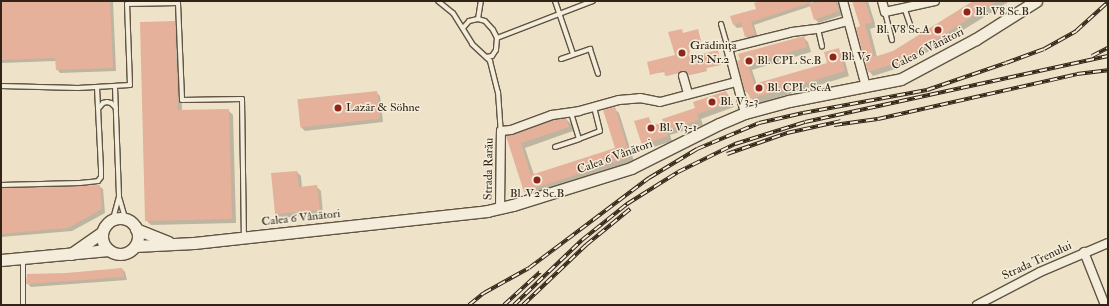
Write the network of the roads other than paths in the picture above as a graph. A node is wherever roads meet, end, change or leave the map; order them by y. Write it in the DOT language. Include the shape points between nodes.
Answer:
graph roads {
  1 [pos="438,1"];
  2 [pos="481,1"];
  3 [pos="555,1"];
  4 [pos="593,1"];
  5 [pos="843,1"];
  6 [pos="882,1"];
  7 [pos="935,1"];
  8 [pos="1036,1"];
  9 [pos="903,7"];
  10 [pos="885,12"];
  11 [pos="560,15"];
  12 [pos="478,19"];
  13 [pos="848,21"];
  14 [pos="721,24"];
  15 [pos="463,28"];
  16 [pos="818,30"];
  17 [pos="912,30"];
  18 [pos="497,38"];
  19 [pos="892,40"];
  20 [pos="822,47"];
  21 [pos="728,48"];
  22 [pos="573,54"];
  23 [pos="486,57"];
  24 [pos="561,59"];
  25 [pos="598,74"];
  26 [pos="683,76"];
  27 [pos="736,82"];
  28 [pos="1,86"];
  29 [pos="97,87"];
  30 [pos="115,87"];
  31 [pos="866,87"];
  32 [pos="688,94"];
  33 [pos="594,107"];
  34 [pos="98,109"];
  35 [pos="116,109"];
  36 [pos="571,112"];
  37 [pos="745,113"];
  38 [pos="501,131"];
  39 [pos="580,139"];
  40 [pos="555,147"];
  41 [pos="1,185"];
  42 [pos="119,197"];
  43 [pos="500,209"];
  44 [pos="125,218"];
  45 [pos="113,219"];
  46 [pos="136,228"];
  47 [pos="102,232"];
  48 [pos="244,237"];
  49 [pos="1108,243"];
  50 [pos="173,244"];
  51 [pos="135,246"];
  52 [pos="109,250"];
  53 [pos="1084,252"];
  54 [pos="71,254"];
  55 [pos="23,258"];
  56 [pos="1,260"];
  57 [pos="23,305"];
  58 [pos="977,305"];
  59 [pos="1105,305"];
  1 -- 15 [label="lane" via="453,13"];
  2 -- 12 [label="lane"];
  3 -- 11 [label="lane"];
  4 -- 11 [label="lane"];
  5 -- 13 [label="street"];
  6 -- 10 [label="street"];
  7 -- 9 [label="street"];
  8 -- 31 [label="main road, Calea 6 Vânători" via="912,75"];
  9 -- 10 [label="street"];
  9 -- 17 [label="lane"];
  10 -- 19 [label="lane"];
  11 -- 18 [label="lane"];
  11 -- 22 [label="lane"];
  12 -- 15 [label="lane" via="469,21"];
  12 -- 18 [label="lane" via="485,21"];
  13 -- 16 [label="street"];
  13 -- 31 [label="street"];
  14 -- 21 [label="lane"];
  15 -- 23 [label="lane" via="472,44"];
  16 -- 20 [label="lane"];
  16 -- 21 [label="street" via="792,32"];
  18 -- 23 [label="lane" via="496,50 492,56"];
  21 -- 27 [label="street"];
  22 -- 24 [label="lane"];
  22 -- 25 [label="lane" via="590,49"];
  23 -- 38 [label="lane" via="490,61 498,92"];
  26 -- 32 [label="street"];
  27 -- 32 [label="street, Strada Rarău"];
  27 -- 37 [label="street"];
  28 -- 29 [label="lane"];
  29 -- 30 [label="lane"];
  29 -- 34 [label="lane"];
  30 -- 35 [label="lane"];
  30 -- 48 [label="lane" via="130,85 127,4 178,3 182,100 242,99"];
  31 -- 37 [label="main road, Calea 6 Vânători" via="789,101"];
  32 -- 33 [label="street, Strada Rarău" via="660,102 635,98"];
  33 -- 36 [label="street, Strada Rarău"];
  33 -- 39 [label="lane" via="600,131"];
  34 -- 35 [label="lane" via="107,102"];
  34 -- 41 [label="lane" via="101,177 98,181"];
  35 -- 42 [label="lane"];
  36 -- 38 [label="street, Strada Rarău" via="552,115"];
  36 -- 39 [label="lane"];
  37 -- 43 [label="main road, Calea 6 Vânători" via="631,168"];
  38 -- 43 [label="street, Strada Rarău"];
  39 -- 40 [label="lane"];
  42 -- 44 [label="lane"];
  42 -- 45 [label="lane"];
  43 -- 48 [label="main road, Calea 6 Vânători"];
  44 -- 45 [label="main road"];
  44 -- 46 [label="main road"];
  45 -- 47 [label="main road"];
  46 -- 50 [label="main road, Calea 6 Vânători"];
  46 -- 51 [label="main road" via="138,238"];
  47 -- 52 [label="main road" via="103,244"];
  47 -- 54 [label="main road"];
  48 -- 50 [label="main road, Calea 6 Vânători"];
  49 -- 53 [label="street, Strada Trenului"];
  50 -- 51 [label="main road, Calea 6 Vânători"];
  51 -- 52 [label="main road" via="123,254"];
  52 -- 54 [label="main road"];
  53 -- 58 [label="street, Strada Trenului"];
  53 -- 59 [label="street"];
  54 -- 55 [label="main road"];
  55 -- 56 [label="main road"];
  55 -- 57 [label="lane"];
}
